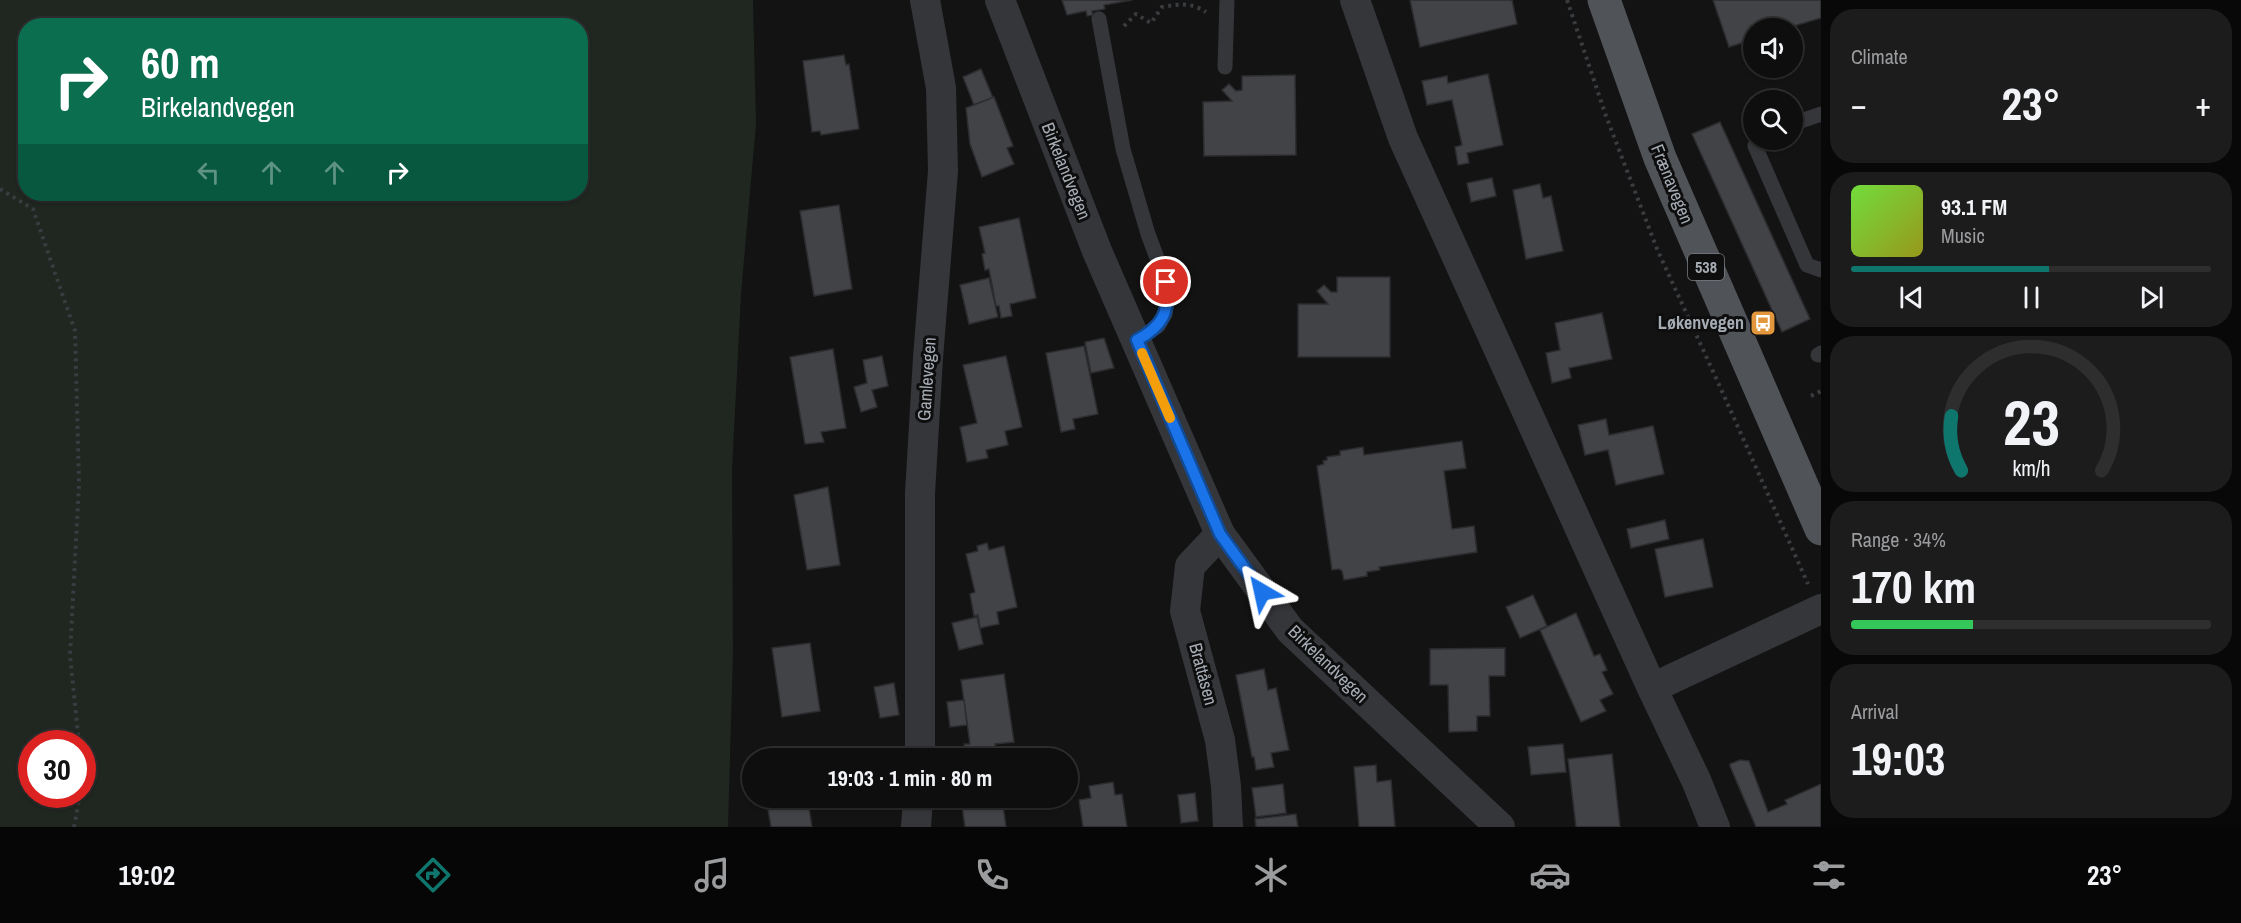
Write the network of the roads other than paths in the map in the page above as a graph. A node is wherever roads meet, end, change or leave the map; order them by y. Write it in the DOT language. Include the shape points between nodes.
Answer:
graph roads {
  1 [pos="925,0"];
  2 [pos="1000,0"];
  3 [pos="1227,0"];
  4 [pos="1355,0"];
  5 [pos="1604,0"];
  6 [pos="1099,19"];
  7 [pos="1225,67"];
  8 [pos="1821,114"];
  9 [pos="1803,120"];
  10 [pos="1757,150"];
  11 [pos="1821,270"];
  12 [pos="1137,340"];
  13 [pos="1821,529"];
  14 [pos="1220,534"];
  15 [pos="1816,600"];
  16 [pos="1652,688"];
  17 [pos="920,748"];
  18 [pos="917,808"];
  19 [pos="916,827"];
  20 [pos="1228,827"];
  21 [pos="1500,827"];
  22 [pos="1715,827"];
  1 -- 17 [label="street, Gamlevegen" via="941,88 943,171 920,493"];
  2 -- 12 [label="street, Birkelandvegen" via="1093,240"];
  3 -- 7 [label="lane"];
  4 -- 16 [label="street" via="1403,138"];
  5 -- 13 [label="main road, Frænavegen / 538" via="1660,158"];
  6 -- 12 [label="lane" via="1122,149 1168,298 1158,326"];
  8 -- 9 [label="lane"];
  10 -- 11 [label="lane" via="1808,265"];
  12 -- 14 [label="street, Birkelandvegen"];
  14 -- 20 [label="street, Brattåsen" via="1190,566 1185,611 1220,740"];
  14 -- 21 [label="street, Birkelandvegen" via="1290,630"];
  15 -- 16 [label="street"];
  16 -- 22 [label="street"];
  18 -- 19 [label="street"];
}
